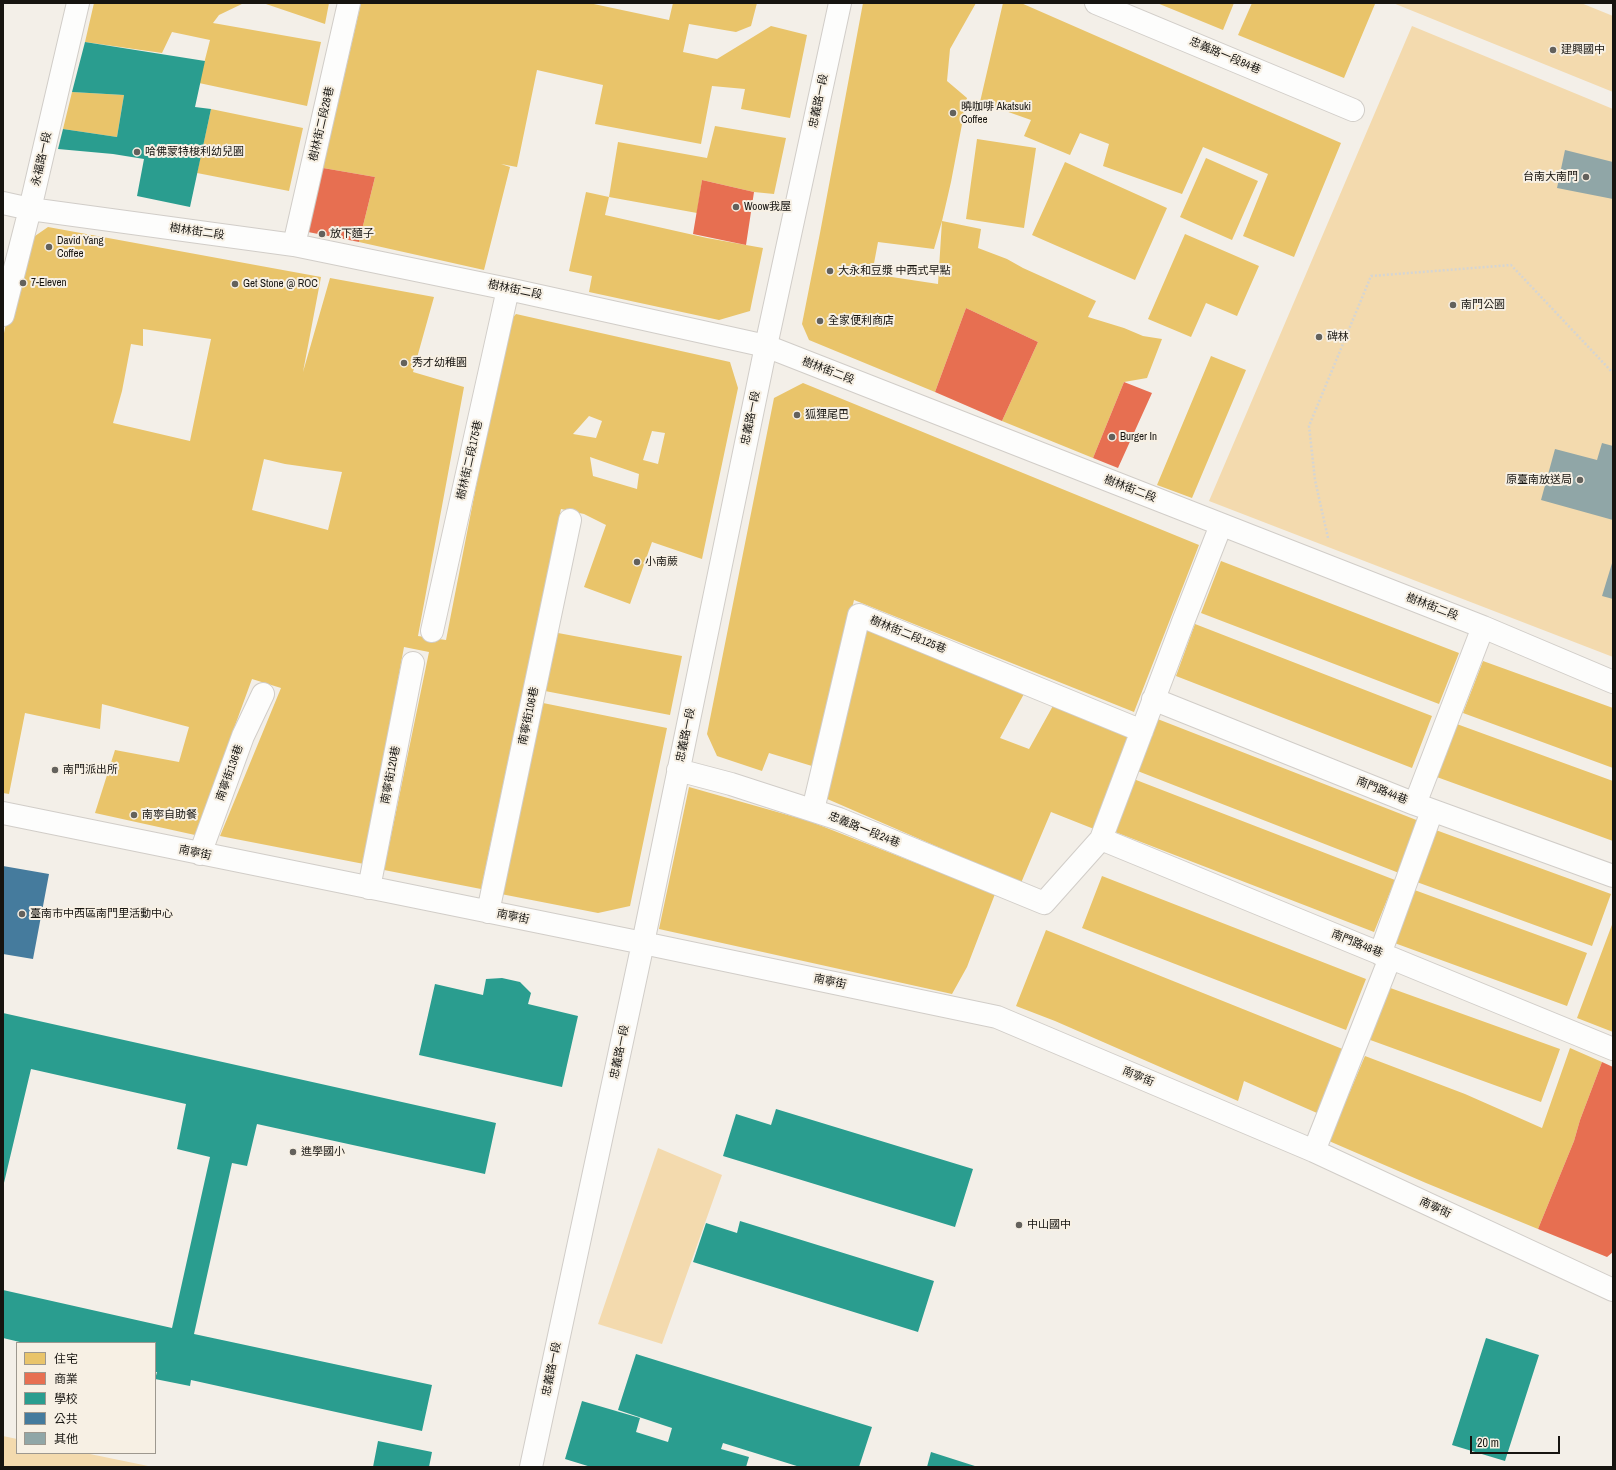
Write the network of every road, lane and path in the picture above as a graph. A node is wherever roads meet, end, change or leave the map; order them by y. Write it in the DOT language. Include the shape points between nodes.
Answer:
graph roads {
  1 [pos="78,3"];
  2 [pos="349,3"];
  3 [pos="840,3"];
  4 [pos="1096,3"];
  5 [pos="1354,110"];
  6 [pos="3,203"];
  7 [pos="30,209"];
  8 [pos="294,245"];
  9 [pos="508,289"];
  10 [pos="3,315"];
  11 [pos="766,346"];
  12 [pos="1613,373"];
  13 [pos="570,520"];
  14 [pos="1221,525"];
  15 [pos="1335,569"];
  16 [pos="1483,627"];
  17 [pos="432,632"];
  18 [pos="413,663"];
  19 [pos="1613,682"];
  20 [pos="263,694"];
  21 [pos="1153,699"];
  22 [pos="1142,731"];
  23 [pos="678,770"];
  24 [pos="1424,808"];
  25 [pos="813,810"];
  26 [pos="3,813"];
  27 [pos="1101,839"];
  28 [pos="200,854"];
  29 [pos="1613,876"];
  30 [pos="369,888"];
  31 [pos="488,912"];
  32 [pos="643,943"];
  33 [pos="1385,956"];
  34 [pos="1613,1049"];
  35 [pos="1314,1152"];
  36 [pos="1613,1290"];
  37 [pos="531,1467"];
  1 -- 7 [label="street, 永福路一段"];
  2 -- 8 [label="street, 樹林街二段28巷"];
  3 -- 11 [label="street, 忠義路一段"];
  4 -- 5 [label="street, 忠義路一段84巷"];
  6 -- 7 [label="street, 樹林街二段"];
  7 -- 8 [label="street, 樹林街二段"];
  7 -- 10 [label="street, 永福路一段"];
  8 -- 9 [label="street, 樹林街二段"];
  9 -- 11 [label="street, 樹林街二段"];
  9 -- 17 [label="street, 樹林街二段175巷"];
  11 -- 14 [label="street, 樹林街二段"];
  11 -- 23 [label="street, 忠義路一段"];
  12 -- 15 [label="path" via="1511,265 1371,276 1309,426 1315,480"];
  13 -- 31 [label="street, 南寧街106巷"];
  14 -- 15 [label="street, 樹林街二段"];
  14 -- 21 [label="street"];
  15 -- 16 [label="street, 樹林街二段"];
  16 -- 19 [label="street, 樹林街二段"];
  16 -- 24 [label="street"];
  18 -- 30 [label="street, 南寧街120巷"];
  20 -- 28 [label="street, 南寧街136巷" via="243,736"];
  21 -- 22 [label="street"];
  21 -- 24 [label="street, 南門路44巷"];
  22 -- 25 [label="street, 樹林街二段125巷" via="859,615"];
  22 -- 27 [label="street"];
  23 -- 25 [label="street, 忠義路一段24巷"];
  23 -- 32 [label="street, 忠義路一段"];
  24 -- 29 [label="street, 南門路44巷"];
  24 -- 33 [label="street"];
  25 -- 27 [label="street, 忠義路一段24巷" via="1044,903"];
  26 -- 28 [label="street, 南寧街"];
  27 -- 33 [label="street, 南門路48巷"];
  28 -- 30 [label="street, 南寧街"];
  30 -- 31 [label="street, 南寧街"];
  31 -- 32 [label="street, 南寧街"];
  32 -- 35 [label="street, 南寧街" via="997,1017"];
  32 -- 37 [label="street, 忠義路一段"];
  33 -- 34 [label="street, 南門路48巷"];
  33 -- 35 [label="street"];
  35 -- 36 [label="street, 南寧街"];
}
